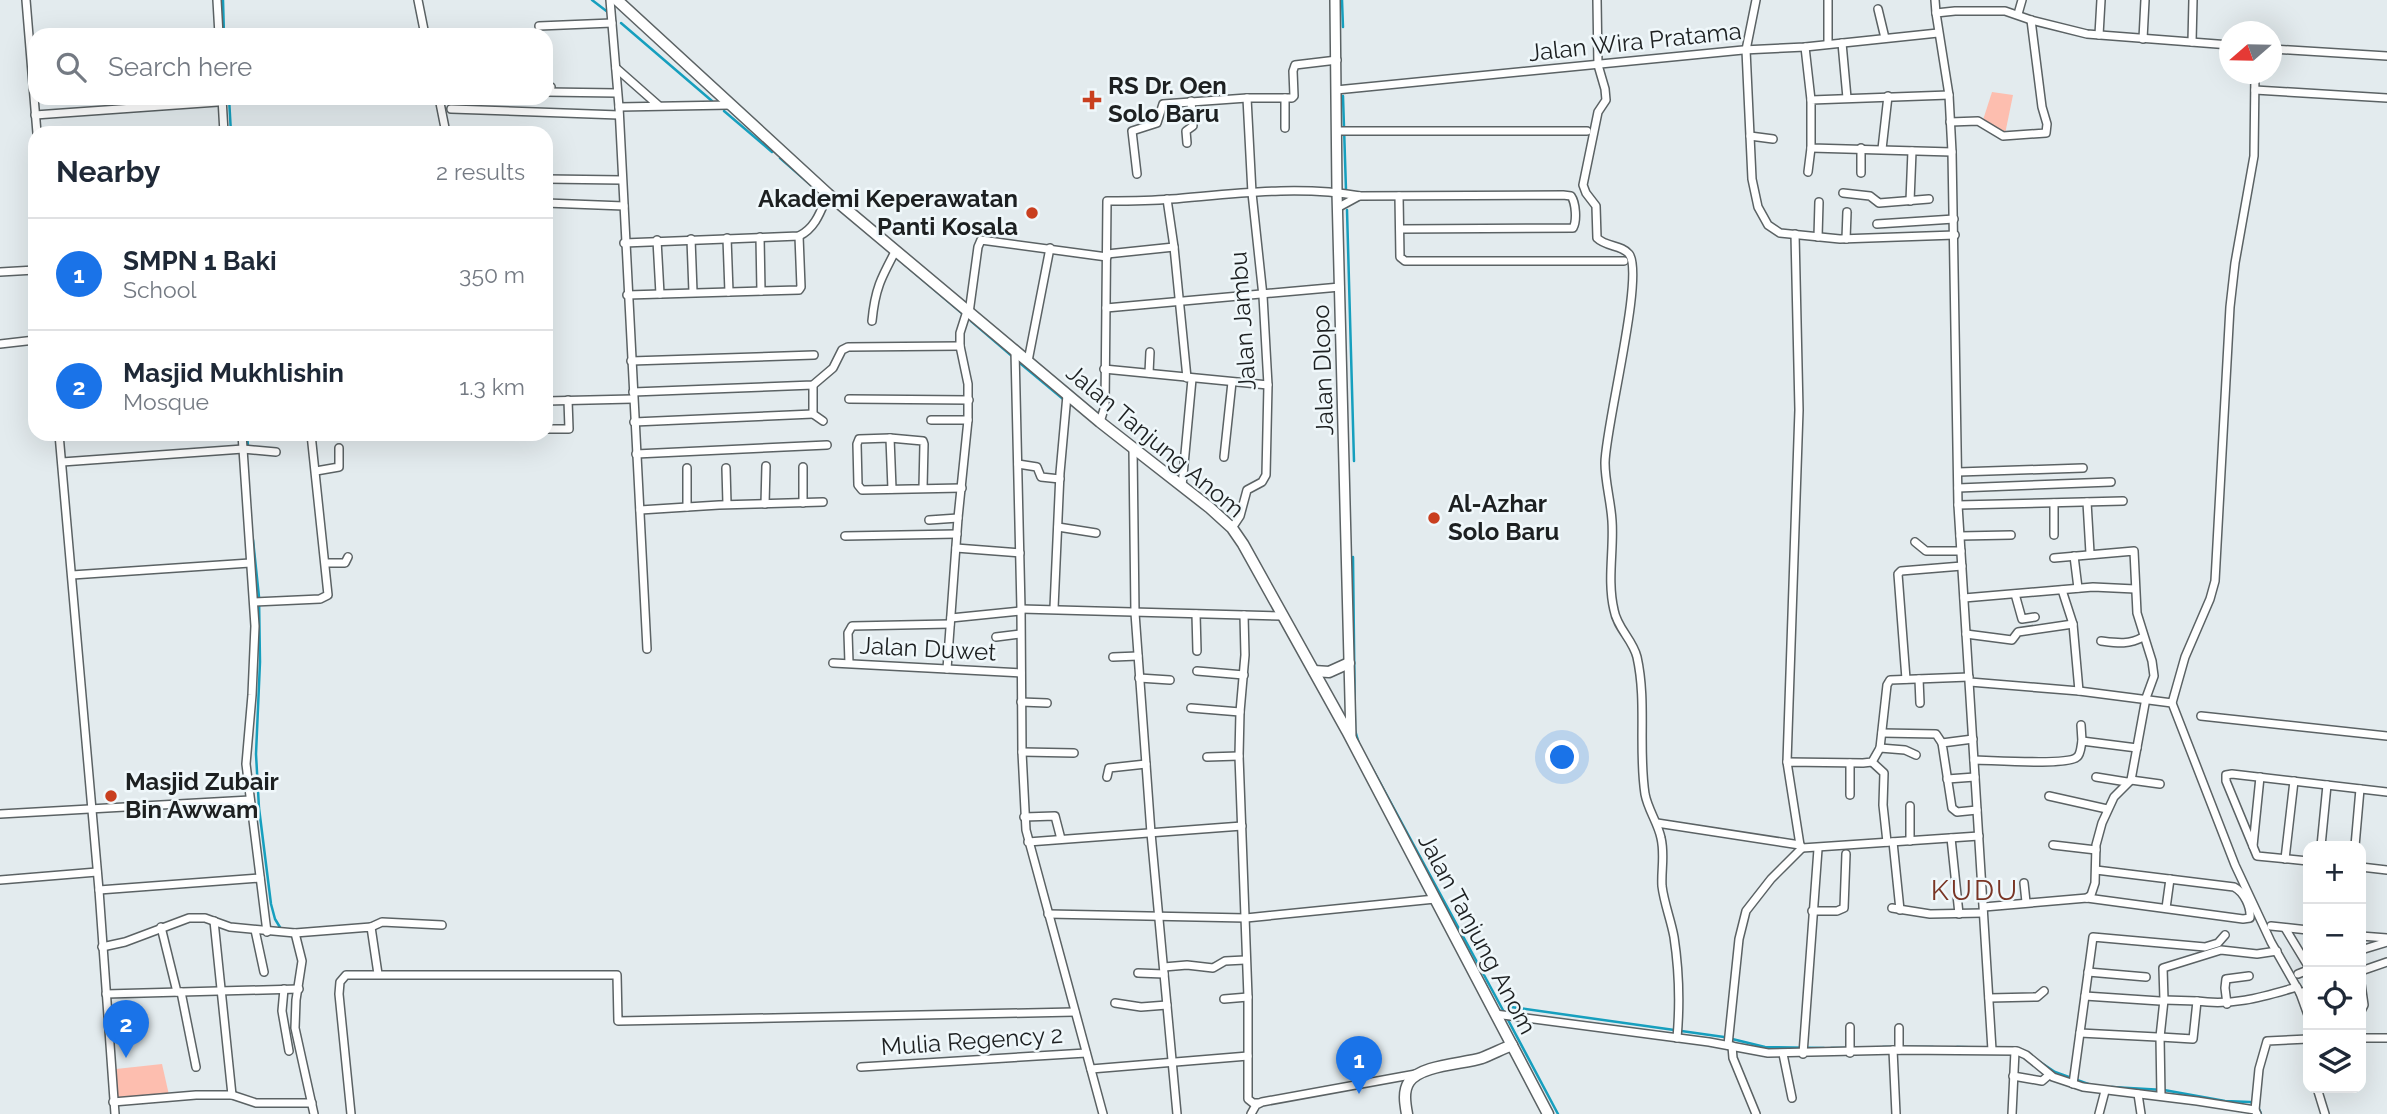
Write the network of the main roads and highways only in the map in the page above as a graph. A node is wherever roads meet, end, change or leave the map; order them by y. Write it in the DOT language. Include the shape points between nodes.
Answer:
graph roads {
  1 [pos="617,0"];
  2 [pos="1349,663"];
  3 [pos="1314,671"];
  4 [pos="1512,1045"];
  5 [pos="1407,1114"];
  6 [pos="1548,1114"];
  1 -- 3 [label="main road, Jalan Tanjung Anom" via="828,194 1232,528"];
  2 -- 3 [label="main road" via="1329,672"];
  3 -- 4 [label="main road, Jalan Tanjung Anom" via="1502,1014"];
  4 -- 5 [label="main road" via="1419,1073 1406,1090"];
  4 -- 6 [label="main road, Jalan Tanjung Anom"];
}
